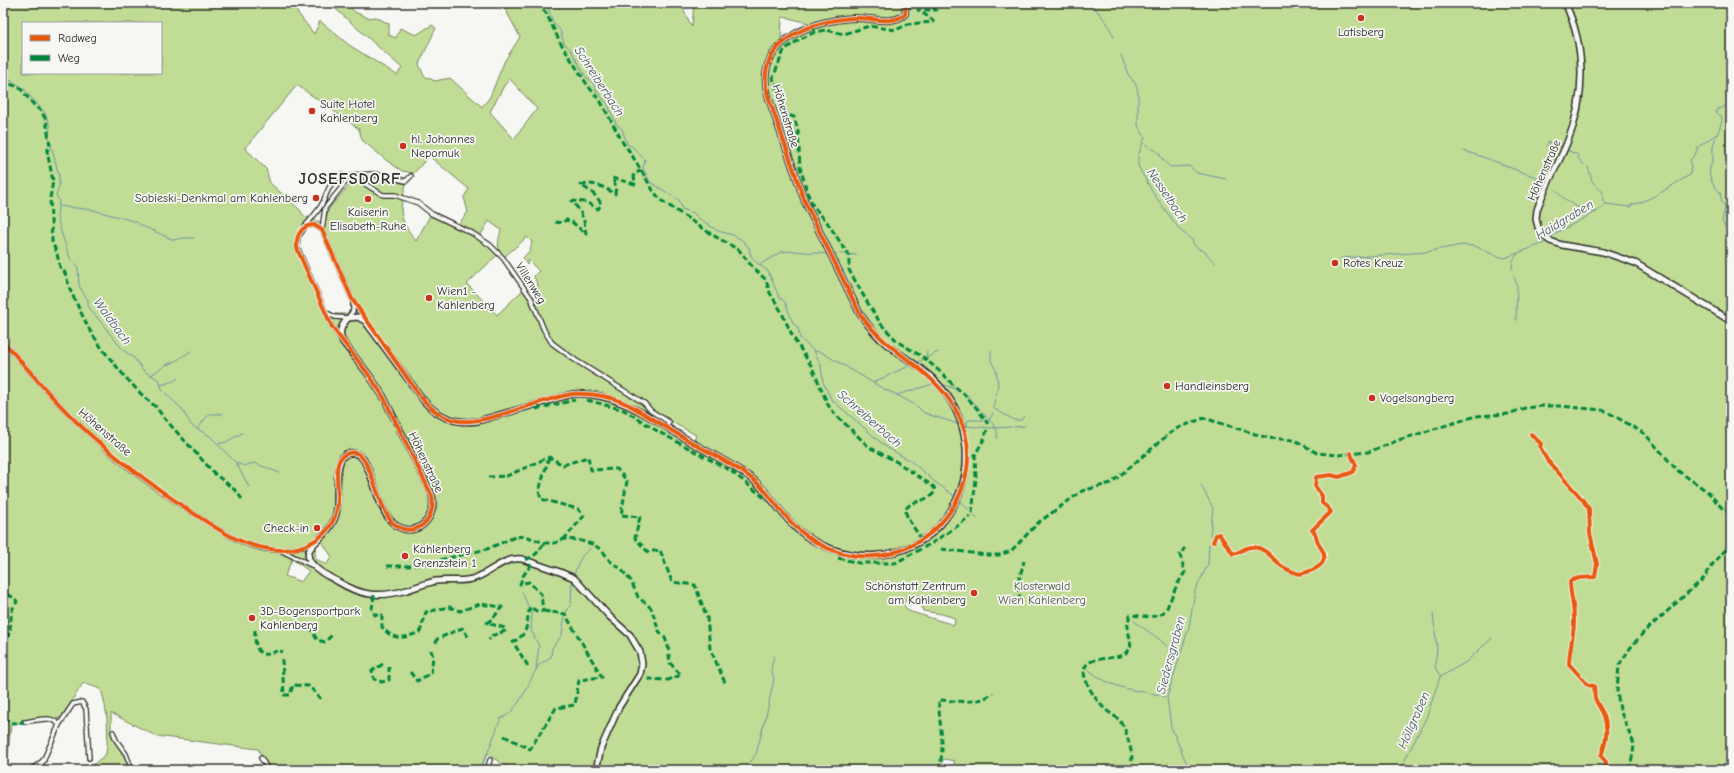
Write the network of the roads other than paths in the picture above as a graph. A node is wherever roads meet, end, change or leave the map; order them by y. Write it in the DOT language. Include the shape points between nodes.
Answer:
graph roads {
  1 [pos="906,3"];
  2 [pos="1565,3"];
  3 [pos="352,176"];
  4 [pos="411,176"];
  5 [pos="346,177"];
  6 [pos="322,230"];
  7 [pos="301,231"];
  8 [pos="352,299"];
  9 [pos="325,312"];
  10 [pos="348,318"];
  11 [pos="1731,321"];
  12 [pos="372,329"];
  13 [pos="3,342"];
  14 [pos="343,342"];
  15 [pos="3,346"];
  16 [pos="9,349"];
  17 [pos="666,427"];
  18 [pos="313,543"];
  19 [pos="282,551"];
  20 [pos="312,563"];
  21 [pos="24,722"];
  22 [pos="59,725"];
  23 [pos="113,732"];
  24 [pos="89,758"];
  25 [pos="261,758"];
  26 [pos="44,760"];
  27 [pos="490,760"];
  28 [pos="31,770"];
  29 [pos="39,770"];
  30 [pos="132,770"];
  31 [pos="268,770"];
  32 [pos="487,770"];
  33 [pos="596,770"];
  1 -- 17 [label="street, Höhenstraße" via="905,14 898,19 833,20 800,31 782,42 772,56 766,76 767,92 802,195 860,314 885,343 932,379 945,394 961,421 967,461 961,491 952,509 935,530 909,548 871,556 844,554 822,546 807,536 751,478"];
  2 -- 11 [label="street, Höhenstraße" via="1578,42 1581,89 1571,133 1537,210 1537,223 1542,234 1558,244 1603,252 1635,263"];
  3 -- 4 [label="street" via="374,174 406,181"];
  3 -- 5 [label="street"];
  3 -- 17 [label="street, Villenweg" via="383,195 395,195 418,203 432,214 472,233 490,245 503,258 533,300 544,330 552,342 575,360 644,403 651,411 669,422"];
  5 -- 6 [label="street" via="345,183 325,208"];
  5 -- 7 [label="street" via="341,175 336,178 318,210"];
  6 -- 7 [label="street" via="312,225"];
  6 -- 8 [label="street"];
  7 -- 9 [label="street, Höhenstraße" via="297,247"];
  8 -- 10 [label="street" via="353,309"];
  8 -- 12 [label="street"];
  9 -- 10 [label="street" via="335,317"];
  9 -- 14 [label="street, Höhenstraße"];
  10 -- 12 [label="street" via="360,318"];
  10 -- 14 [label="street" via="340,330"];
  12 -- 17 [label="street" via="424,401 435,412 449,419 478,421 564,396 586,394 622,402"];
  13 -- 16 [label="street, Höhenstraße"];
  14 -- 18 [label="street, Höhenstraße" via="383,396 431,492 433,508 429,520 422,526 409,529 397,526 390,520 364,461 356,453 347,453 338,465 339,498 336,514 328,530"];
  15 -- 16 [label="street, Höhenstraße"];
  16 -- 19 [label="street, Höhenstraße" via="86,430 149,482 216,528 242,542 255,547"];
  18 -- 19 [label="street, Höhenstraße"];
  18 -- 20 [label="street" via="309,552"];
  19 -- 20 [label="street, Höhenstraße"];
  20 -- 33 [label="street, Höhenstraße" via="350,589 374,595 400,592 438,581 470,580 513,559 522,559 570,576 632,637 639,649 642,662 639,676 616,713 599,754"];
  21 -- 22 [label="street" via="51,719 56,720"];
  22 -- 24 [label="street" via="73,704 82,702 85,706"];
  22 -- 26 [label="street"];
  23 -- 30 [label="street"];
  25 -- 31 [label="street"];
  26 -- 28 [label="street"];
  26 -- 29 [label="street"];
  27 -- 32 [label="street"];
}
